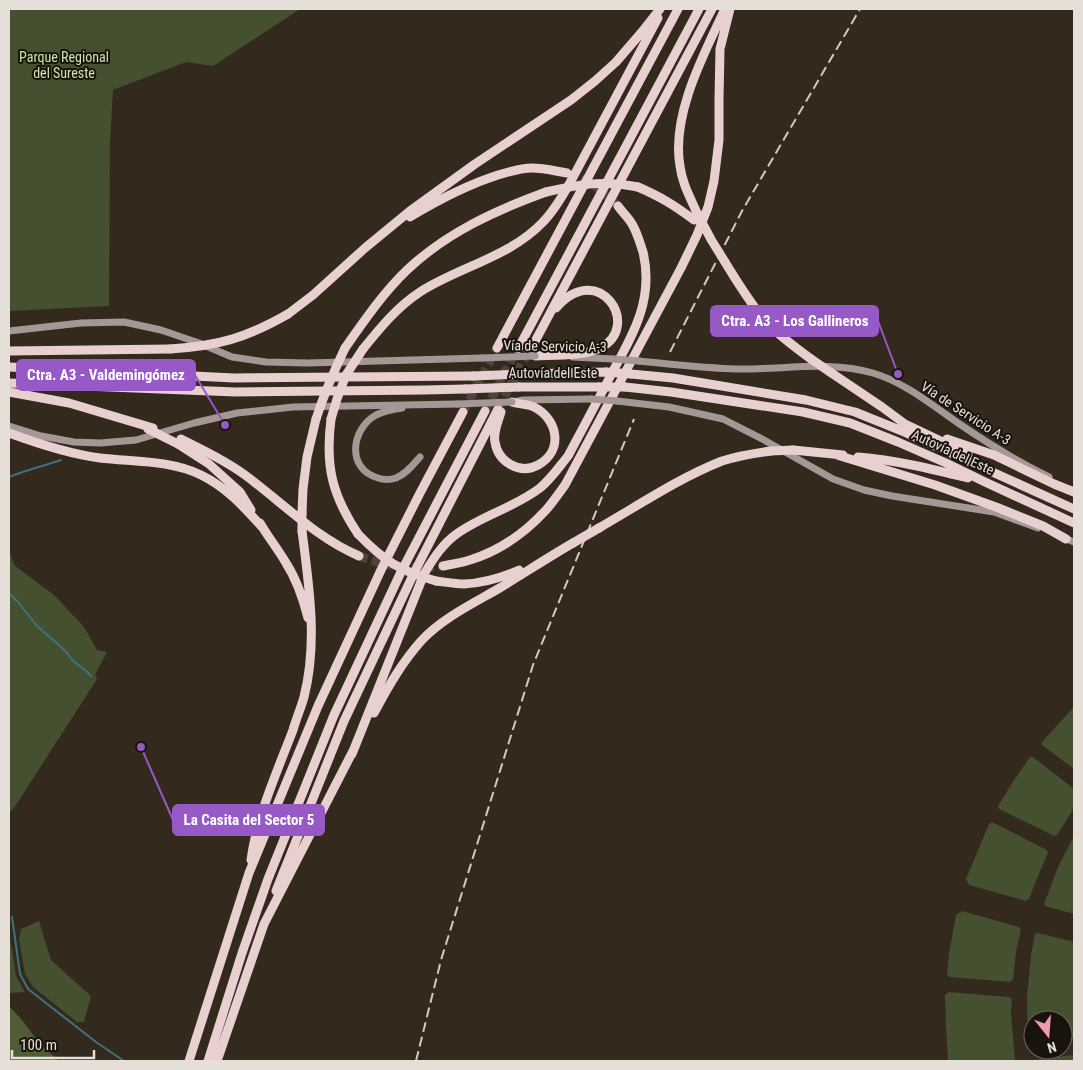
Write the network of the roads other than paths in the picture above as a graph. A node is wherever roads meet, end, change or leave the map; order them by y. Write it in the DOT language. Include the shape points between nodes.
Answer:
graph roads {
  1 [pos="661,9"];
  2 [pos="678,9"];
  3 [pos="699,9"];
  4 [pos="712,9"];
  5 [pos="724,9"];
  6 [pos="730,9"];
  7 [pos="567,173"];
  8 [pos="618,206"];
  9 [pos="695,216"];
  10 [pos="382,234"];
  11 [pos="9,331"];
  12 [pos="537,338"];
  13 [pos="9,345"];
  14 [pos="497,348"];
  15 [pos="518,349"];
  16 [pos="80,350"];
  17 [pos="9,351"];
  18 [pos="533,352"];
  19 [pos="9,367"];
  20 [pos="9,383"];
  21 [pos="9,392"];
  22 [pos="512,402"];
  23 [pos="425,404"];
  24 [pos="882,406"];
  25 [pos="485,411"];
  26 [pos="463,412"];
  27 [pos="9,426"];
  28 [pos="9,432"];
  29 [pos="179,441"];
  30 [pos="837,455"];
  31 [pos="420,457"];
  32 [pos="985,482"];
  33 [pos="1074,490"];
  34 [pos="1074,504"];
  35 [pos="1074,509"];
  36 [pos="1074,523"];
  37 [pos="262,527"];
  38 [pos="1070,540"];
  39 [pos="554,554"];
  40 [pos="358,556"];
  41 [pos="443,566"];
  42 [pos="306,598"];
  43 [pos="352,754"];
  44 [pos="249,873"];
  45 [pos="264,924"];
  46 [pos="211,1060"];
  47 [pos="189,1061"];
  1 -- 10 [label="highway" via="616,62 595,81 475,164"];
  1 -- 39 [label="highway, bridge" via="571,181 544,222 527,237 431,286 399,309 380,327 346,375 331,419 329,462 339,501 358,534 381,556 400,568 416,576 463,584 503,577"];
  2 -- 14 [label="highway"];
  3 -- 15 [label="highway"];
  4 -- 12 [label="highway"];
  5 -- 9 [label="highway" via="681,118 680,166"];
  6 -- 41 [label="highway" via="720,49 719,140 714,181 698,235 681,268 565,485 548,509 509,542 469,560"];
  7 -- 10 [label="highway" via="531,168 482,180 443,198"];
  8 -- 43 [label="highway" via="632,224 645,262 645,300 638,323 568,456 556,472 540,488 518,502 458,533 432,561"];
  9 -- 24 [label="highway, bridge" via="769,324 811,359"];
  9 -- 42 [label="highway, bridge" via="638,187 587,184 546,192 485,217 448,238 406,271 366,318 346,348 316,419 303,489"];
  10 -- 16 [label="highway, bridge" via="288,314 232,340 195,348"];
  11 -- 18 [label="main road, Vía de Servicio A-3, bridge" via="124,322 161,330 232,357 258,362 437,360"];
  12 -- 18 [label="highway"];
  12 -- 18 [label="highway" via="557,306 574,293 590,290 602,294 618,315 616,331 600,348 586,353"];
  13 -- 16 [label="highway"];
  16 -- 17 [label="highway"];
  18 -- 33 [label="main road, Vía de Servicio A-3, bridge" via="738,369 841,367 873,373 923,398 998,450"];
  19 -- 35 [label="highway, Autovía del Este, bridge" via="234,378 606,372 673,378 806,400 856,412"];
  20 -- 32 [label="highway, Autovía del Este, bridge" via="236,392 599,387 671,392 850,423"];
  21 -- 29 [label="highway" via="70,403 151,428"];
  22 -- 23 [label="main road, bridge"];
  22 -- 38 [label="main road, bridge" via="617,401 669,406 724,419 833,479 864,490 994,512"];
  22 -- 45 [label="highway" via="534,407 544,414 553,424 555,446 546,460 532,468 512,466 503,460 495,443 500,409 414,573 344,721"];
  23 -- 27 [label="main road" via="293,406 237,413 136,440 100,443 41,436"];
  23 -- 31 [label="main road" via="377,415 362,428 355,445 356,460 362,470 384,480 408,471"];
  24 -- 33 [label="highway" via="944,438 994,455 1054,484"];
  24 -- 34 [label="highway" via="905,424"];
  25 -- 46 [label="highway" via="401,572 334,715 268,879 242,953"];
  26 -- 44 [label="highway" via="416,501 318,706"];
  28 -- 37 [label="highway" via="71,453 165,464 201,475 221,487"];
  29 -- 37 [label="highway" via="240,492"];
  29 -- 40 [label="highway" via="218,457 319,534"];
  30 -- 32 [label="highway" via="874,458"];
  30 -- 38 [label="highway" via="996,507"];
  30 -- 39 [label="highway, bridge" via="771,451 724,461 700,470"];
  32 -- 36 [label="highway, Autovía del Este"];
  37 -- 42 [label="highway"];
  39 -- 43 [label="highway" via="440,624 423,639 390,683"];
  42 -- 44 [label="highway" via="311,662 304,698 267,798"];
  43 -- 45 [label="highway"];
  44 -- 47 [label="highway"];
  45 -- 46 [label="highway"];
}
